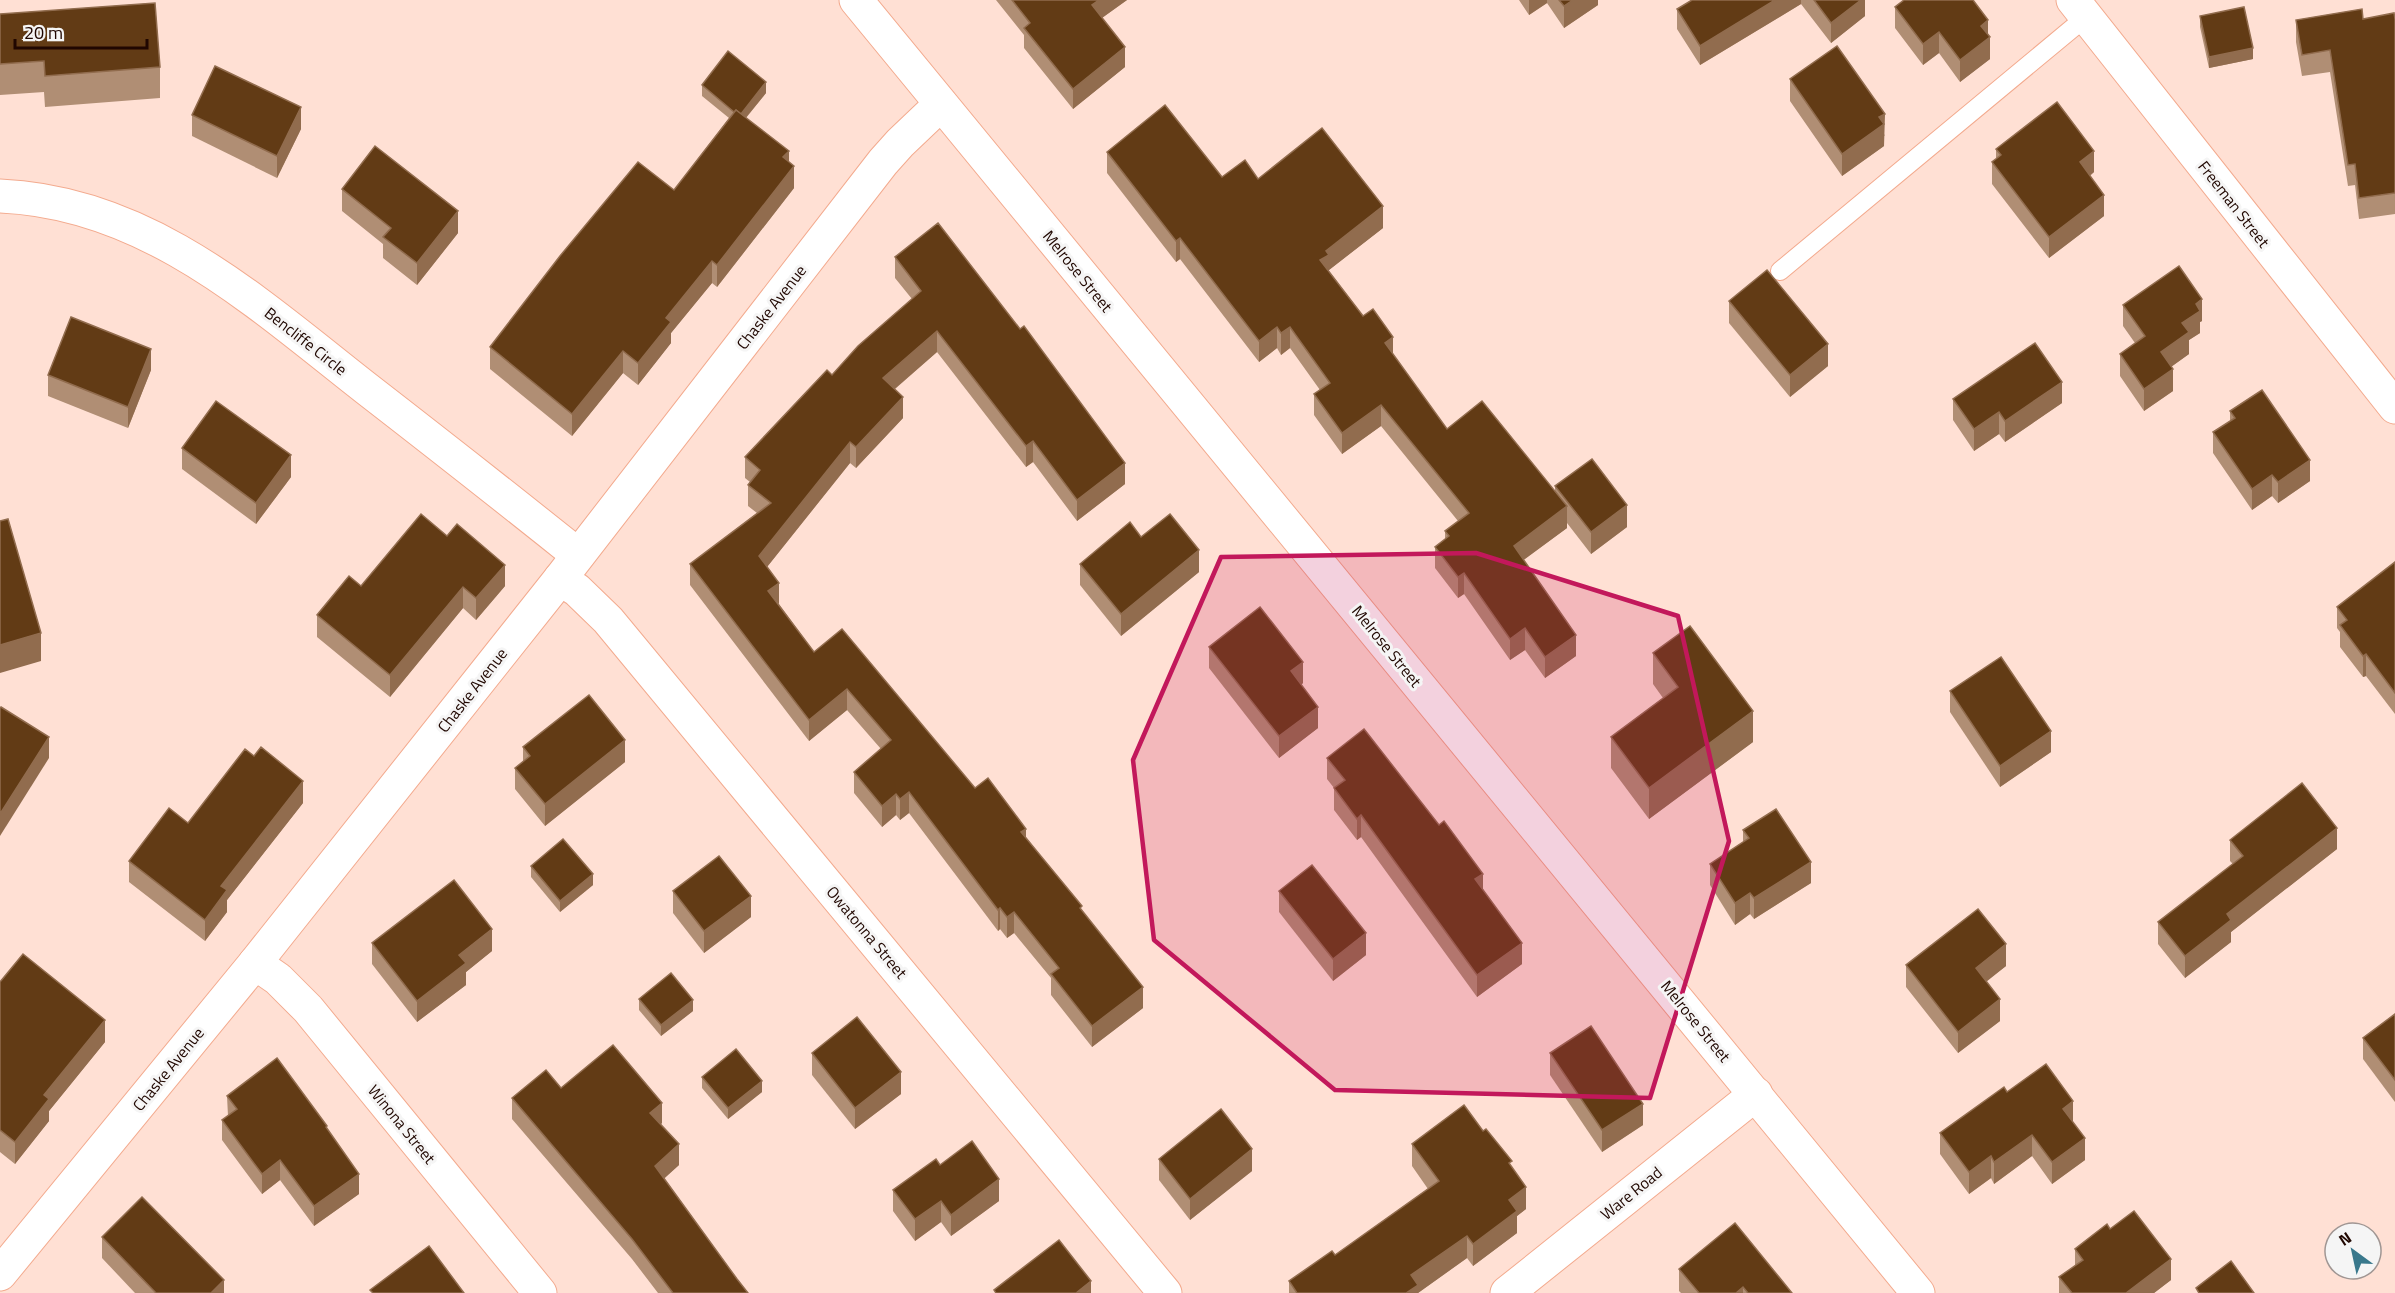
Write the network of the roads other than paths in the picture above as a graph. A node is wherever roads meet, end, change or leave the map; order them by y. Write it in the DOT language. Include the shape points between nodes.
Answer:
graph roads {
  1 [pos="856,0"];
  2 [pos="2079,8"];
  3 [pos="941,104"];
  4 [pos="0,196"];
  5 [pos="1780,272"];
  6 [pos="2395,407"];
  7 [pos="569,567"];
  8 [pos="255,963"];
  9 [pos="1756,1094"];
  10 [pos="0,1274"];
  11 [pos="540,1293"];
  12 [pos="1166,1293"];
  13 [pos="1507,1293"];
  14 [pos="1918,1293"];
  1 -- 3 [label="street, Melrose Street"];
  2 -- 5 [label="lane"];
  2 -- 6 [label="street, Freeman Street"];
  3 -- 7 [label="street, Chaske Avenue" via="883,162"];
  3 -- 9 [label="street, Melrose Street"];
  4 -- 7 [label="street, Bencliffe Circle" via="71,205 102,215 161,240 195,261 262,307"];
  7 -- 8 [label="street, Chaske Avenue"];
  7 -- 12 [label="street, Owatonna Street" via="577,590 608,620"];
  8 -- 10 [label="street, Chaske Avenue"];
  8 -- 11 [label="street, Winona Street" via="308,1009"];
  9 -- 13 [label="street, Ware Road"];
  9 -- 14 [label="street, Melrose Street"];
}
